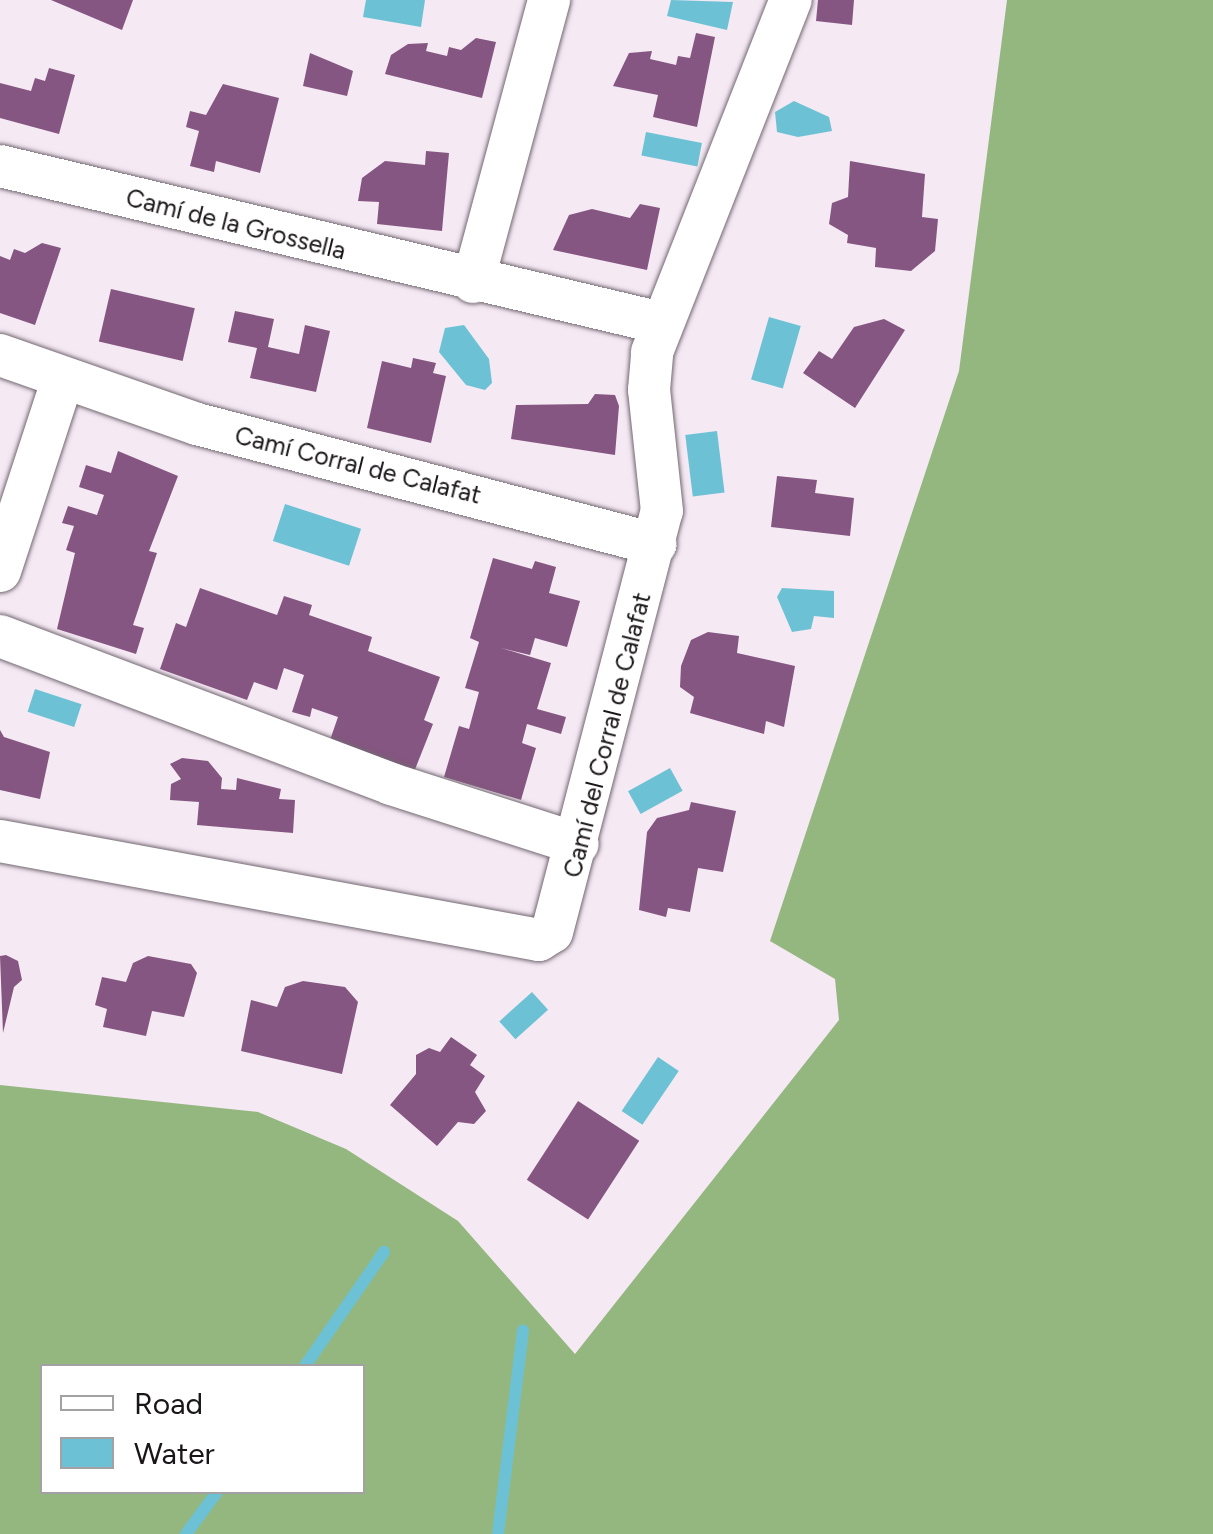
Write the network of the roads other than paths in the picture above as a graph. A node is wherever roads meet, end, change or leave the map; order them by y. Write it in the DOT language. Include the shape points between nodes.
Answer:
graph roads {
  1 [pos="550,0"];
  2 [pos="791,0"];
  3 [pos="0,166"];
  4 [pos="472,282"];
  5 [pos="661,322"];
  6 [pos="0,355"];
  7 [pos="63,378"];
  8 [pos="656,544"];
  9 [pos="0,571"];
  10 [pos="0,636"];
  11 [pos="0,841"];
  12 [pos="578,844"];
  1 -- 4 [label="street"];
  2 -- 5 [label="street, Camí del Corral de Calafat"];
  3 -- 4 [label="street, Camí de la Grossella"];
  4 -- 5 [label="street, Camí de la Grossella"];
  5 -- 8 [label="street, Camí del Corral de Calafat" via="649,368 661,482"];
  6 -- 7 [label="street, Camí Corral de Calafat"];
  7 -- 8 [label="street, Camí Corral de Calafat" via="197,424"];
  7 -- 9 [label="street"];
  8 -- 12 [label="street, Camí del Corral de Calafat"];
  10 -- 12 [label="street" via="391,784"];
  11 -- 12 [label="street, Camí del Corral de Calafat" via="539,940 560,918"];
}
